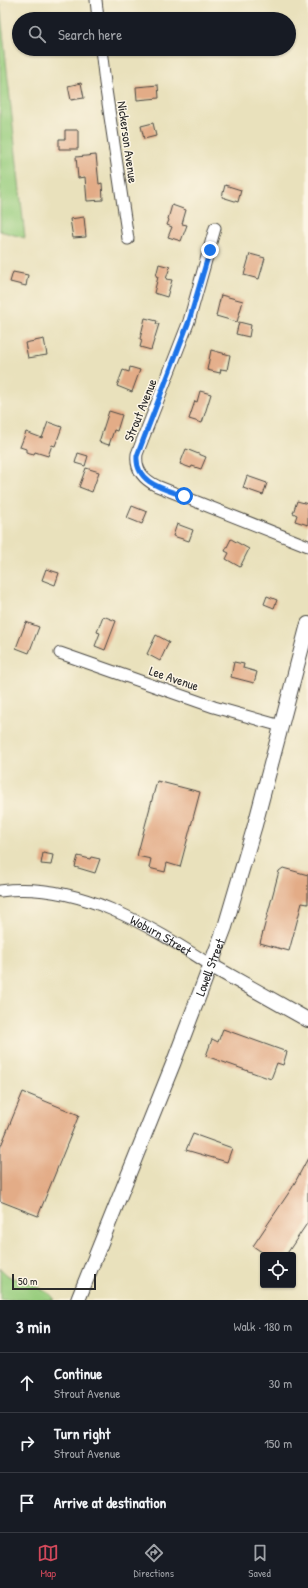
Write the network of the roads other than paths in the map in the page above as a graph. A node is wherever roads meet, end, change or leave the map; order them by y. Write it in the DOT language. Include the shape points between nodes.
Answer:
graph roads {
  1 [pos="96,0"];
  2 [pos="97,12"];
  3 [pos="102,56"];
  4 [pos="215,228"];
  5 [pos="128,239"];
  6 [pos="308,546"];
  7 [pos="308,624"];
  8 [pos="60,653"];
  9 [pos="281,726"];
  10 [pos="0,891"];
  11 [pos="212,966"];
  12 [pos="308,1020"];
  13 [pos="78,1300"];
  1 -- 2 [label="street"];
  3 -- 5 [label="street, Nickerson Avenue"];
  4 -- 6 [label="street, Strout Avenue" via="189,321 138,451 138,466 143,477 157,486"];
  7 -- 9 [label="main road, Lowell Street"];
  8 -- 9 [label="street, Lee Avenue" via="214,707"];
  9 -- 11 [label="main road, Lowell Street" via="234,899"];
  10 -- 11 [label="street, Woburn Street" via="23,888 47,891 106,907 142,924"];
  11 -- 12 [label="main road, Woburn Street"];
  11 -- 13 [label="main road, Lowell Street"];
}
